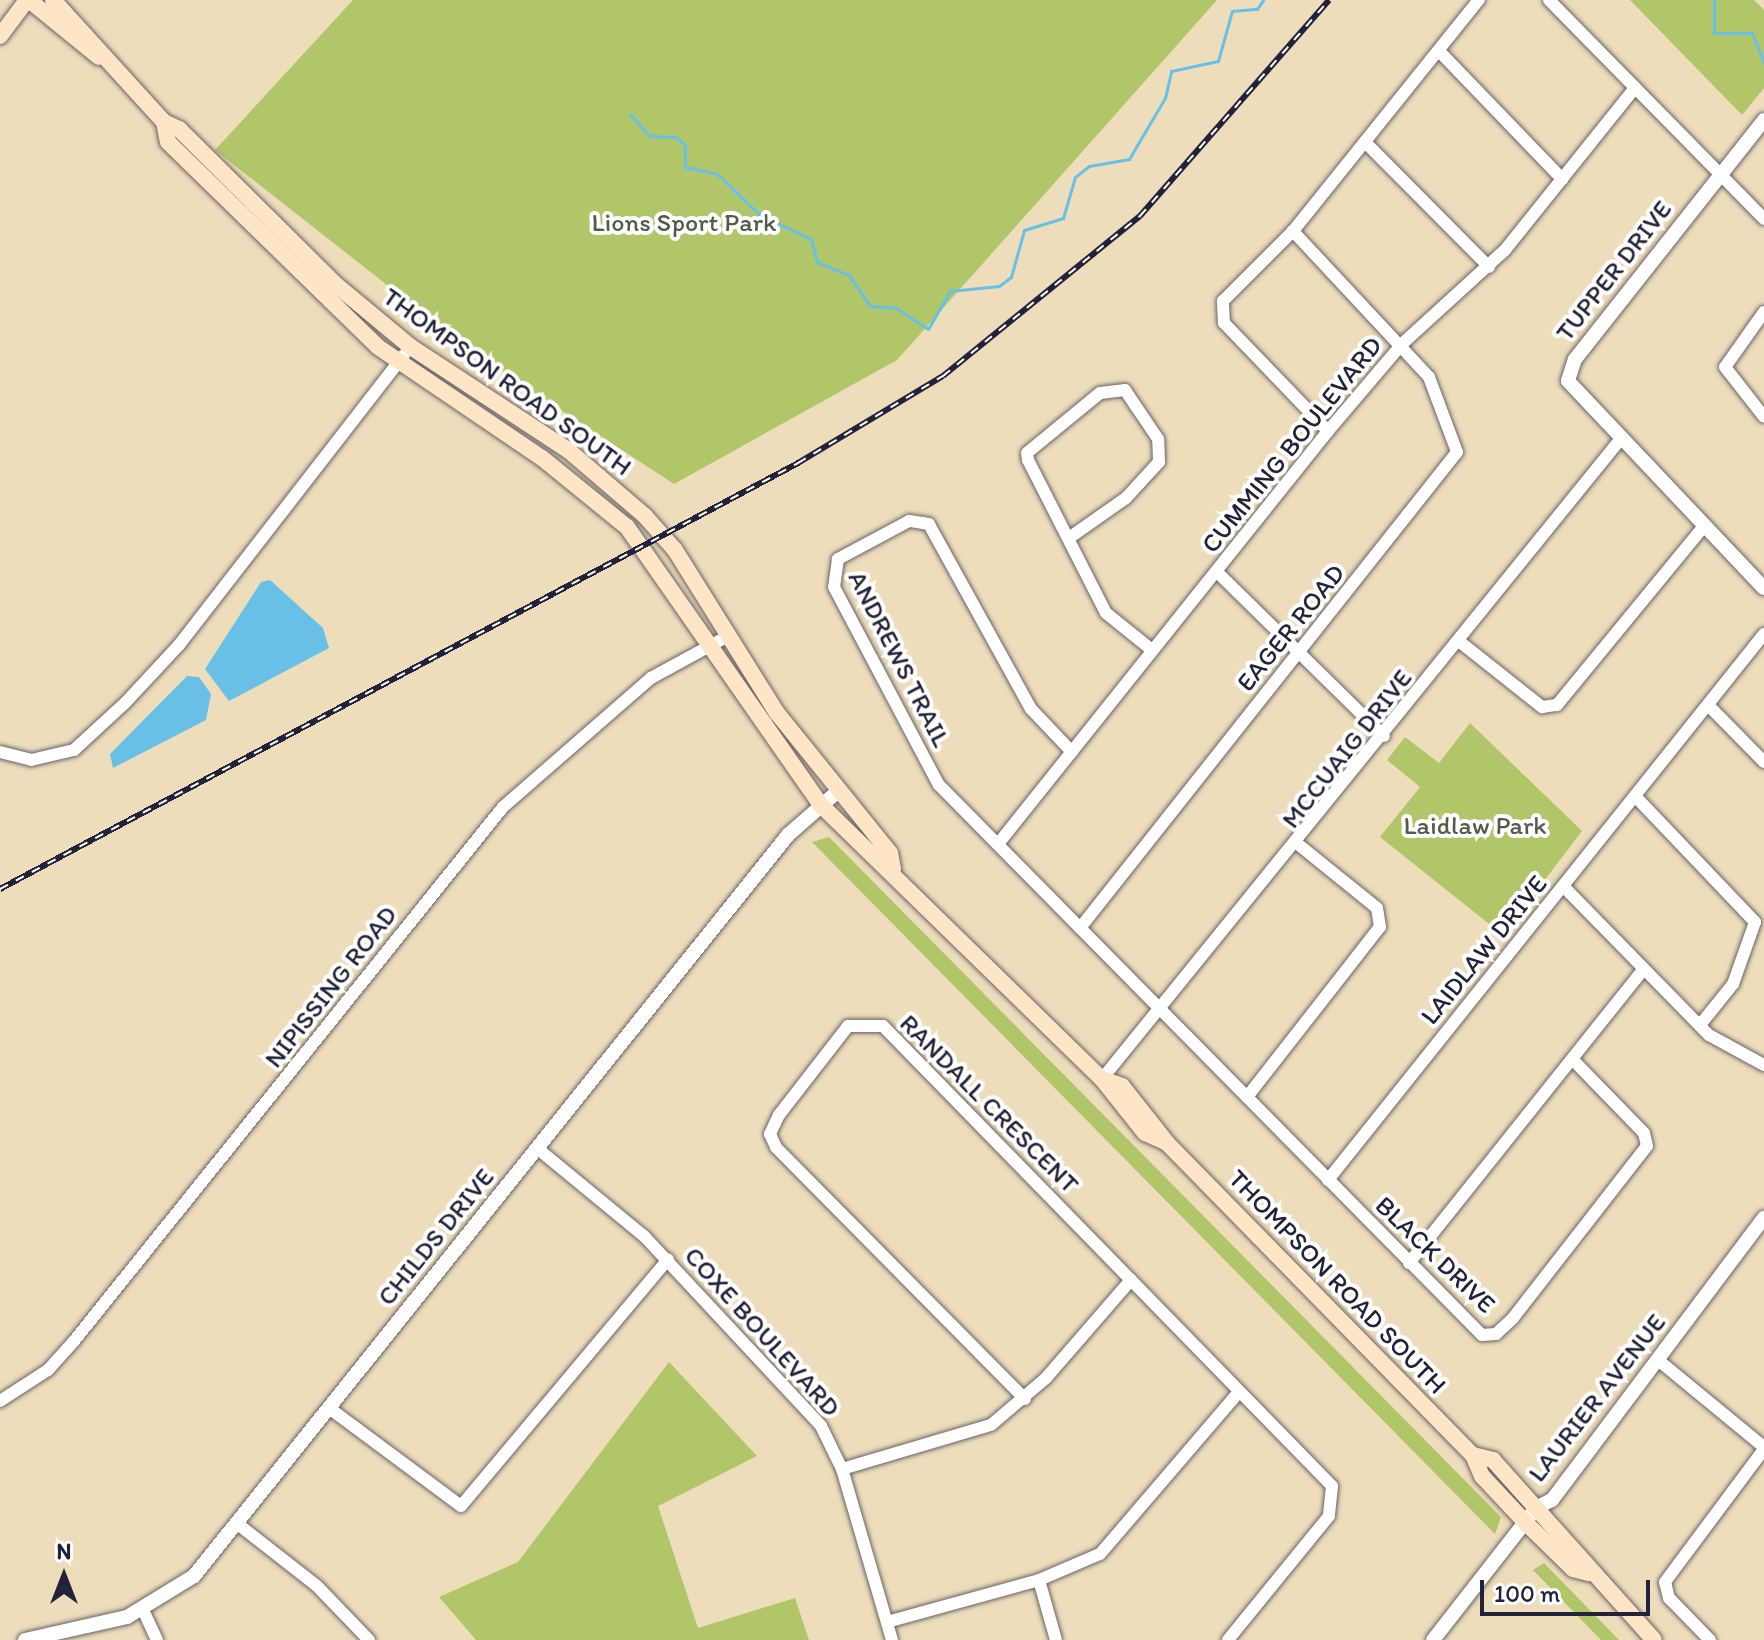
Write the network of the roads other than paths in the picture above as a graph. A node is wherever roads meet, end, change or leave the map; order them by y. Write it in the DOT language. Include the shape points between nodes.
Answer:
graph roads {
  1 [pos="28,0"];
  2 [pos="53,0"];
  3 [pos="1479,0"];
  4 [pos="1549,0"];
  5 [pos="0,36"];
  6 [pos="1439,51"];
  7 [pos="99,57"];
  8 [pos="1635,88"];
  9 [pos="1764,120"];
  10 [pos="164,122"];
  11 [pos="1365,142"];
  12 [pos="1720,174"];
  13 [pos="1562,179"];
  14 [pos="1764,219"];
  15 [pos="1293,231"];
  16 [pos="1489,267"];
  17 [pos="1764,312"];
  18 [pos="1402,344"];
  19 [pos="411,347"];
  20 [pos="398,362"];
  21 [pos="1764,417"];
  22 [pos="1328,431"];
  23 [pos="1619,441"];
  24 [pos="1704,526"];
  25 [pos="1069,538"];
  26 [pos="1217,572"];
  27 [pos="1764,588"];
  28 [pos="1764,634"];
  29 [pos="730,635"];
  30 [pos="1460,642"];
  31 [pos="708,645"];
  32 [pos="1152,650"];
  33 [pos="1298,653"];
  34 [pos="1708,705"];
  35 [pos="1384,736"];
  36 [pos="0,752"];
  37 [pos="1072,752"];
  38 [pos="1764,762"];
  39 [pos="837,792"];
  40 [pos="1635,796"];
  41 [pos="821,805"];
  42 [pos="998,844"];
  43 [pos="1299,845"];
  44 [pos="893,869"];
  45 [pos="1563,886"];
  46 [pos="1080,928"];
  47 [pos="1644,969"];
  48 [pos="1162,1012"];
  49 [pos="1700,1025"];
  50 [pos="1572,1059"];
  51 [pos="1764,1065"];
  52 [pos="1102,1079"];
  53 [pos="1247,1097"];
  54 [pos="538,1149"];
  55 [pos="1328,1180"];
  56 [pos="1764,1218"];
  57 [pos="668,1259"];
  58 [pos="1409,1263"];
  59 [pos="1131,1280"];
  60 [pos="1658,1360"];
  61 [pos="1238,1393"];
  62 [pos="1025,1399"];
  63 [pos="0,1401"];
  64 [pos="329,1408"];
  65 [pos="1764,1448"];
  66 [pos="1473,1455"];
  67 [pos="842,1469"];
  68 [pos="1536,1508"];
  69 [pos="1525,1522"];
  70 [pos="239,1525"];
  71 [pos="1588,1573"];
  72 [pos="1039,1580"];
  73 [pos="143,1610"];
  74 [pos="887,1622"];
  75 [pos="33,1639"];
  76 [pos="157,1640"];
  77 [pos="369,1640"];
  78 [pos="892,1640"];
  79 [pos="1056,1640"];
  80 [pos="1228,1640"];
  81 [pos="1433,1640"];
  82 [pos="1654,1640"];
  83 [pos="1710,1640"];
  1 -- 5 [label="main road"];
  1 -- 7 [label="main road, THOMPSON ROAD SOUTH"];
  2 -- 7 [label="main road, THOMPSON ROAD SOUTH"];
  3 -- 6 [label="street"];
  4 -- 8 [label="street"];
  6 -- 11 [label="street"];
  6 -- 13 [label="street"];
  7 -- 10 [label="main road, THOMPSON ROAD SOUTH"];
  8 -- 12 [label="street"];
  8 -- 13 [label="street, CUMMING BOULEVARD"];
  9 -- 12 [label="street, TUPPER DRIVE"];
  10 -- 19 [label="main road, THOMPSON ROAD SOUTH" via="179,129 335,284"];
  10 -- 20 [label="main road, THOMPSON ROAD SOUTH" via="168,142"];
  11 -- 15 [label="street"];
  11 -- 16 [label="street"];
  12 -- 14 [label="street"];
  12 -- 23 [label="street, TUPPER DRIVE" via="1570,369 1572,392"];
  13 -- 16 [label="street, CUMMING BOULEVARD"];
  15 -- 18 [label="street"];
  15 -- 22 [label="street" via="1223,301 1221,315"];
  16 -- 18 [label="street, CUMMING BOULEVARD"];
  17 -- 21 [label="street" via="1725,367"];
  18 -- 22 [label="street, CUMMING BOULEVARD"];
  18 -- 33 [label="street, EAGER ROAD" via="1429,377 1457,452"];
  19 -- 20 [label="street"];
  19 -- 29 [label="main road, THOMPSON ROAD SOUTH" via="620,491 675,550"];
  20 -- 31 [label="main road, THOMPSON ROAD SOUTH" via="542,458 627,527"];
  20 -- 36 [label="street" via="179,645 116,711 74,750 31,760"];
  22 -- 26 [label="street, CUMMING BOULEVARD"];
  23 -- 24 [label="street, TUPPER DRIVE"];
  23 -- 30 [label="street, MCCUAIG DRIVE"];
  24 -- 27 [label="street, TUPPER DRIVE"];
  24 -- 30 [label="street" via="1557,705 1542,707"];
  25 -- 25 [label="street" via="1126,498 1159,462 1158,439 1125,390 1100,393 1028,448"];
  25 -- 32 [label="street" via="1106,613"];
  26 -- 32 [label="street, CUMMING BOULEVARD"];
  26 -- 33 [label="street"];
  28 -- 34 [label="street, LAIDLAW DRIVE"];
  29 -- 31 [label="street, NIPISSING ROAD"];
  29 -- 39 [label="main road, THOMPSON ROAD SOUTH"];
  30 -- 35 [label="street, MCCUAIG DRIVE"];
  31 -- 41 [label="main road, THOMPSON ROAD SOUTH"];
  31 -- 63 [label="street, NIPISSING ROAD" via="651,678 503,807 74,1341 48,1370"];
  32 -- 37 [label="street, CUMMING BOULEVARD"];
  33 -- 35 [label="street"];
  33 -- 46 [label="street, EAGER ROAD"];
  34 -- 38 [label="street"];
  34 -- 40 [label="street, LAIDLAW DRIVE"];
  35 -- 43 [label="street, MCCUAIG DRIVE"];
  37 -- 42 [label="street, CUMMING BOULEVARD"];
  37 -- 42 [label="street, ANDREWS TRAIL" via="1031,709 929,524 909,521 838,559 834,587 939,785"];
  39 -- 41 [label="street, CHILDS DRIVE"];
  39 -- 44 [label="main road, THOMPSON ROAD SOUTH" via="890,853"];
  40 -- 45 [label="street, LAIDLAW DRIVE"];
  40 -- 49 [label="street" via="1755,922 1733,984"];
  41 -- 44 [label="main road, THOMPSON ROAD SOUTH" via="875,864"];
  41 -- 54 [label="street, CHILDS DRIVE" via="788,835"];
  42 -- 46 [label="street, ANDREWS TRAIL"];
  43 -- 48 [label="street, MCCUAIG DRIVE"];
  43 -- 53 [label="street" via="1377,908 1380,927"];
  44 -- 52 [label="main road, THOMPSON ROAD SOUTH"];
  45 -- 47 [label="street"];
  45 -- 55 [label="street, LAIDLAW DRIVE"];
  46 -- 48 [label="street, ANDREWS TRAIL"];
  47 -- 49 [label="street"];
  47 -- 50 [label="street"];
  48 -- 52 [label="street, MCCUAIG DRIVE"];
  48 -- 53 [label="street, BLACK DRIVE"];
  49 -- 51 [label="street"];
  50 -- 58 [label="street"];
  50 -- 58 [label="street, BLACK DRIVE" via="1644,1133 1647,1146 1631,1171 1496,1334 1476,1331"];
  52 -- 66 [label="main road, THOMPSON ROAD SOUTH" via="1122,1086 1167,1143"];
  53 -- 55 [label="street, BLACK DRIVE"];
  54 -- 57 [label="street, COXE BOULEVARD"];
  54 -- 64 [label="street, CHILDS DRIVE"];
  55 -- 58 [label="street, BLACK DRIVE"];
  56 -- 60 [label="street, LAURIER AVENUE"];
  57 -- 64 [label="street" via="461,1506"];
  57 -- 67 [label="street, COXE BOULEVARD" via="793,1391"];
  59 -- 61 [label="street, RANDALL CRESCENT"];
  59 -- 62 [label="street"];
  59 -- 62 [label="street, RANDALL CRESCENT" via="883,1026 848,1026 779,1115 770,1134 776,1147"];
  60 -- 65 [label="street"];
  60 -- 68 [label="street, LAURIER AVENUE" via="1552,1500"];
  61 -- 72 [label="street" via="1123,1535"];
  61 -- 80 [label="street, RANDALL CRESCENT" via="1336,1498"];
  62 -- 67 [label="street" via="991,1425"];
  64 -- 70 [label="street, CHILDS DRIVE"];
  65 -- 83 [label="street" via="1665,1582 1669,1598"];
  66 -- 68 [label="main road, THOMPSON ROAD SOUTH" via="1493,1460"];
  66 -- 69 [label="main road, THOMPSON ROAD SOUTH" via="1482,1476"];
  67 -- 74 [label="street, COXE BOULEVARD"];
  68 -- 69 [label="street, LAURIER AVENUE"];
  68 -- 71 [label="main road, THOMPSON ROAD SOUTH" via="1582,1555"];
  69 -- 71 [label="main road, THOMPSON ROAD SOUTH" via="1573,1569"];
  69 -- 81 [label="street, LAURIER AVENUE"];
  70 -- 73 [label="street, CHILDS DRIVE" via="194,1576"];
  70 -- 77 [label="street" via="317,1586"];
  71 -- 82 [label="main road, THOMPSON ROAD SOUTH"];
  72 -- 74 [label="street"];
  72 -- 79 [label="street"];
  73 -- 75 [label="street, CHILDS DRIVE"];
  73 -- 76 [label="street"];
  74 -- 78 [label="street, COXE BOULEVARD"];
}
